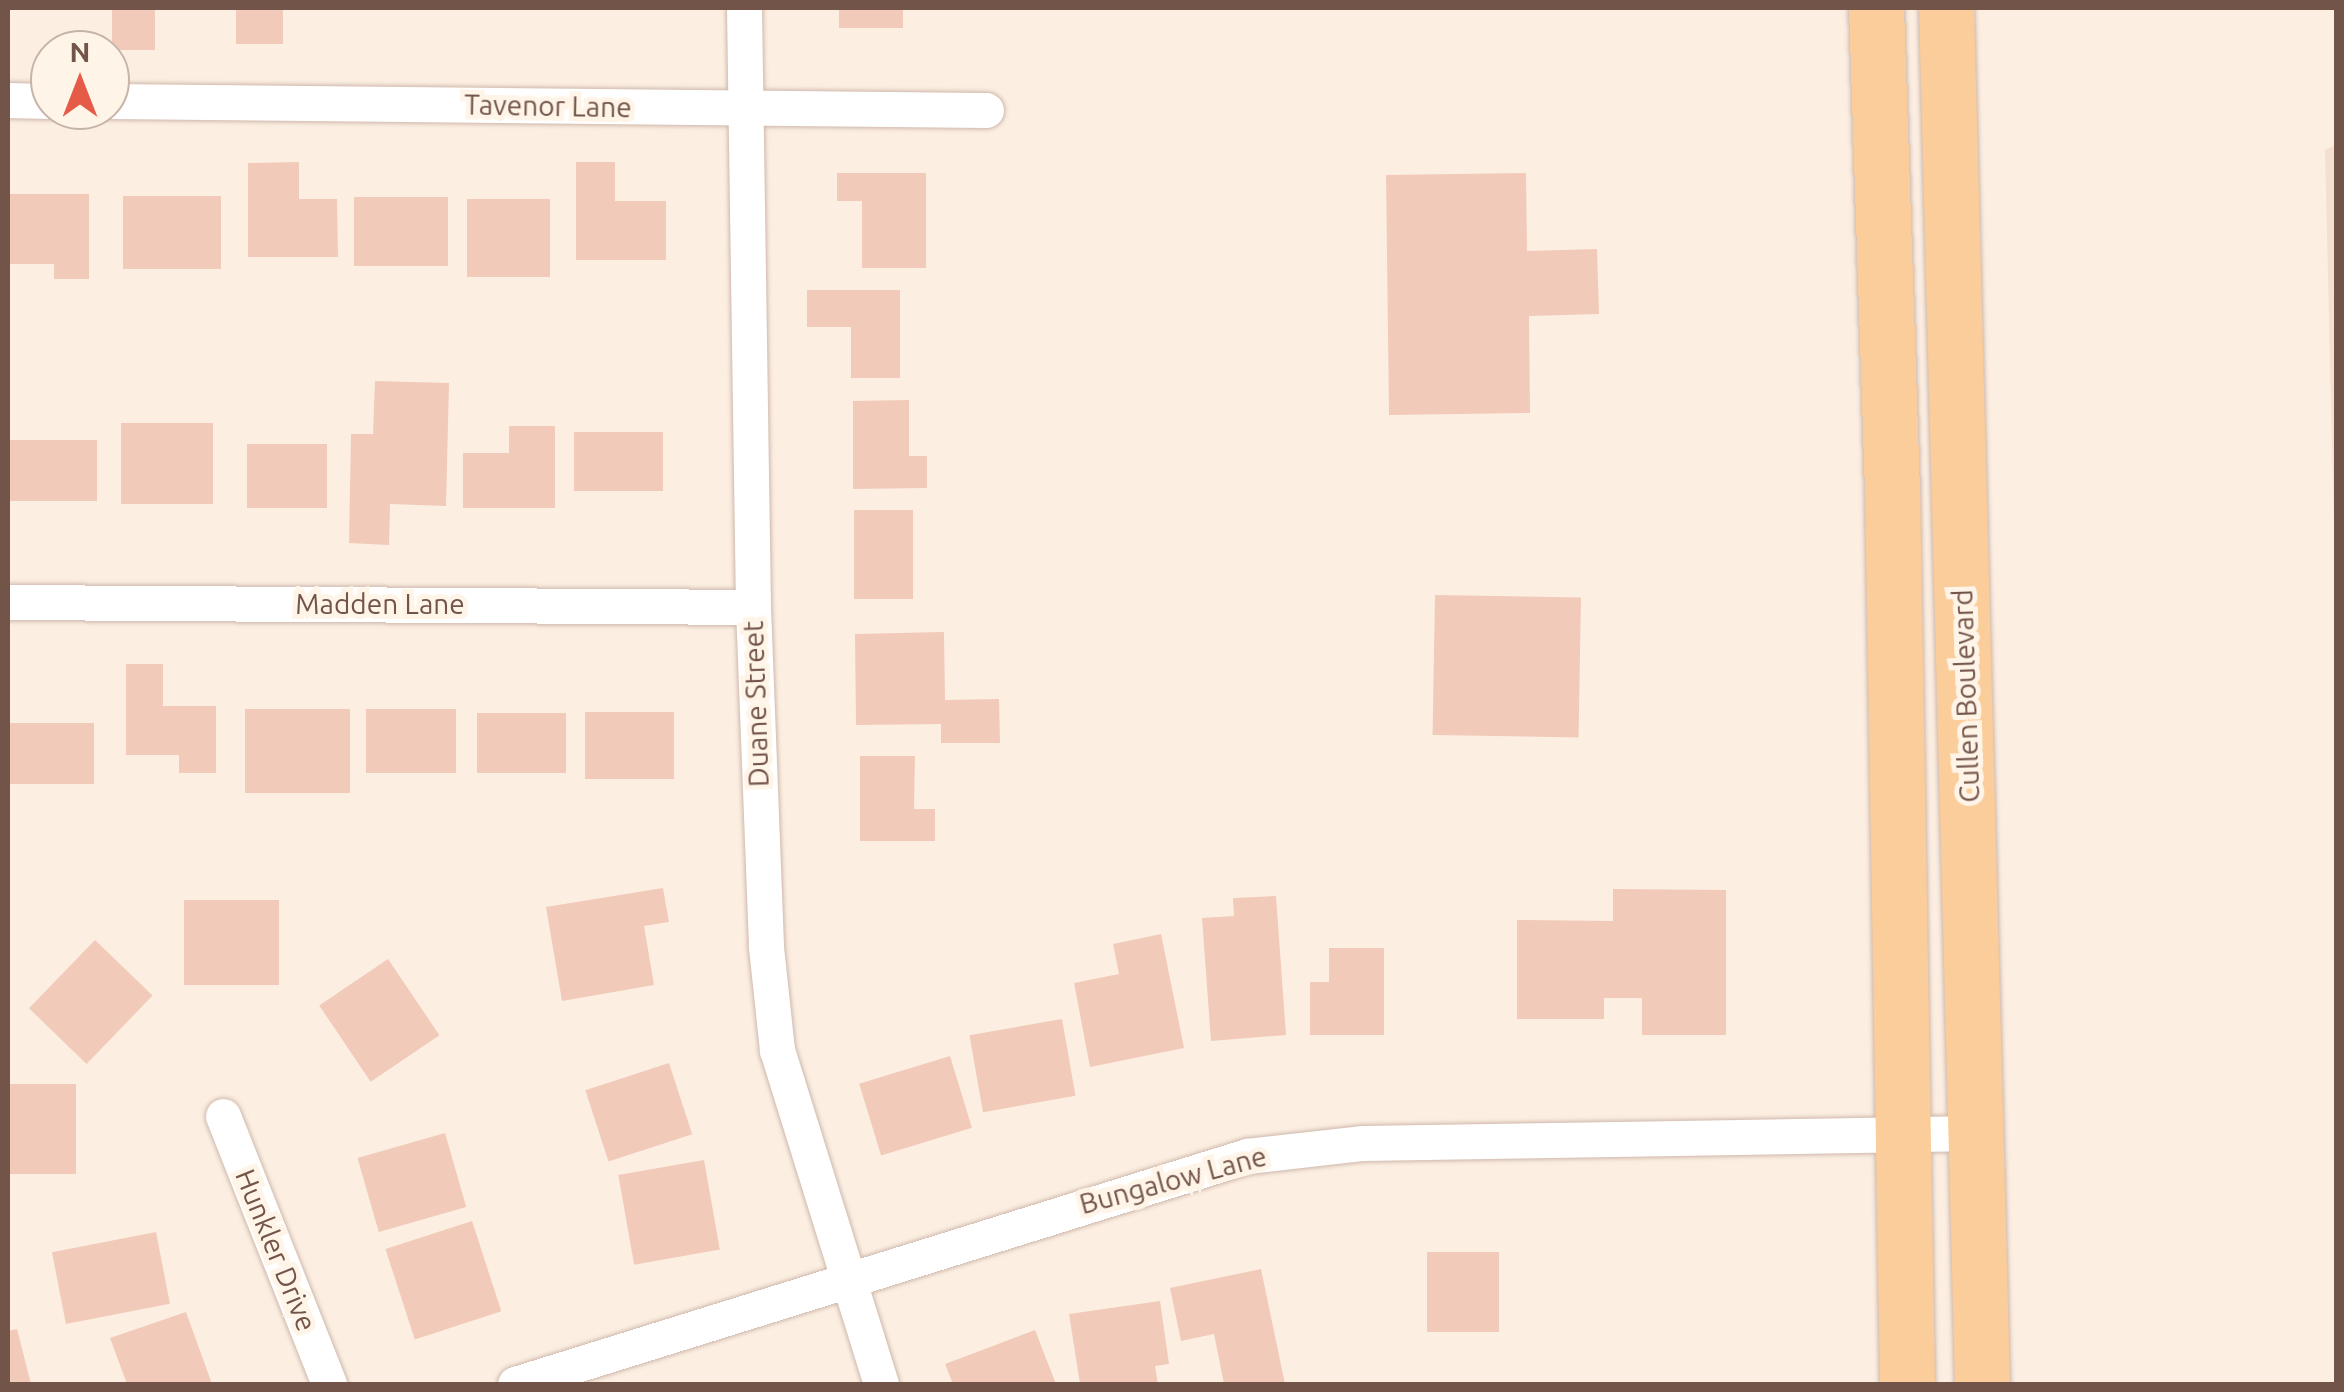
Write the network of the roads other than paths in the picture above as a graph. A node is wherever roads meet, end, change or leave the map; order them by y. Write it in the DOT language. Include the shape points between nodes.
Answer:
graph roads {
  1 [pos="744,8"];
  2 [pos="1876,8"];
  3 [pos="1946,8"];
  4 [pos="130,101"];
  5 [pos="747,109"];
  6 [pos="986,110"];
  7 [pos="1892,488"];
  8 [pos="1960,488"];
  9 [pos="8,602"];
  10 [pos="752,607"];
  11 [pos="222,1116"];
  12 [pos="1978,1134"];
  13 [pos="1902,1135"];
  14 [pos="848,1282"];
  15 [pos="329,1384"];
  16 [pos="515,1384"];
  17 [pos="881,1384"];
  18 [pos="1907,1384"];
  19 [pos="1982,1384"];
  1 -- 5 [label="street, Duane Street"];
  2 -- 7 [label="main road"];
  3 -- 8 [label="main road, Cullen Boulevard"];
  4 -- 5 [label="street, Tavenor Lane"];
  5 -- 6 [label="street, Tavenor Lane"];
  5 -- 10 [label="street, Duane Street"];
  7 -- 8 [label="main road"];
  7 -- 13 [label="main road"];
  8 -- 12 [label="main road, Cullen Boulevard"];
  9 -- 10 [label="street, Madden Lane"];
  10 -- 14 [label="street, Duane Street" via="776,1050"];
  11 -- 15 [label="street, Hunkler Drive"];
  12 -- 13 [label="street, Bungalow Lane"];
  12 -- 19 [label="main road, Cullen Boulevard"];
  13 -- 14 [label="street, Bungalow Lane" via="1309,1146 1188,1170"];
  13 -- 18 [label="main road"];
  14 -- 16 [label="street, Bungalow Lane"];
  14 -- 17 [label="street, Duane Street"];
}
